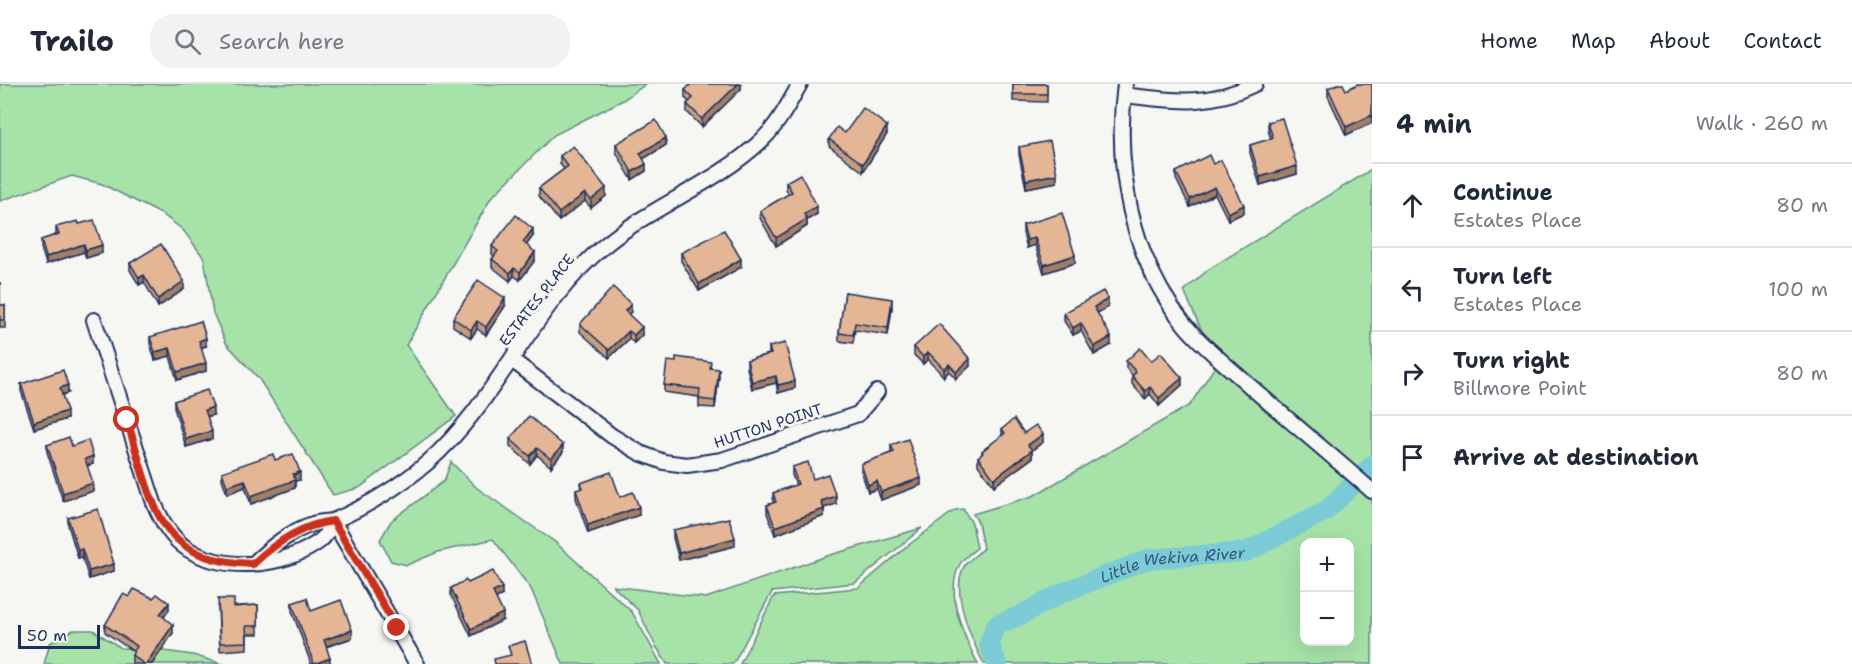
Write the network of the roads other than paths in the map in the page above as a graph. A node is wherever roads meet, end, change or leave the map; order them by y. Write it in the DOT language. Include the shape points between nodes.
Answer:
graph roads {
  1 [pos="800,84"];
  2 [pos="1255,84"];
  3 [pos="1125,90"];
  4 [pos="94,320"];
  5 [pos="512,360"];
  6 [pos="877,392"];
  7 [pos="1372,491"];
  8 [pos="333,521"];
  9 [pos="417,664"];
  1 -- 5 [label="street, ESTATES PLACE" via="763,139 733,163 641,218 603,247 573,277"];
  2 -- 3 [label="street" via="1204,102 1178,102"];
  3 -- 7 [label="street" via="1121,138 1129,209 1140,244 1164,295 1210,351"];
  4 -- 8 [label="street, ESTATES PLACE" via="154,504 165,526 183,545 202,557 226,563 278,561 321,540"];
  5 -- 6 [label="street, HUTTON POINT" via="631,448 664,462 687,465 722,460 858,414"];
  5 -- 8 [label="street, ESTATES PLACE" via="453,437 426,464"];
  8 -- 9 [label="street"];
}
